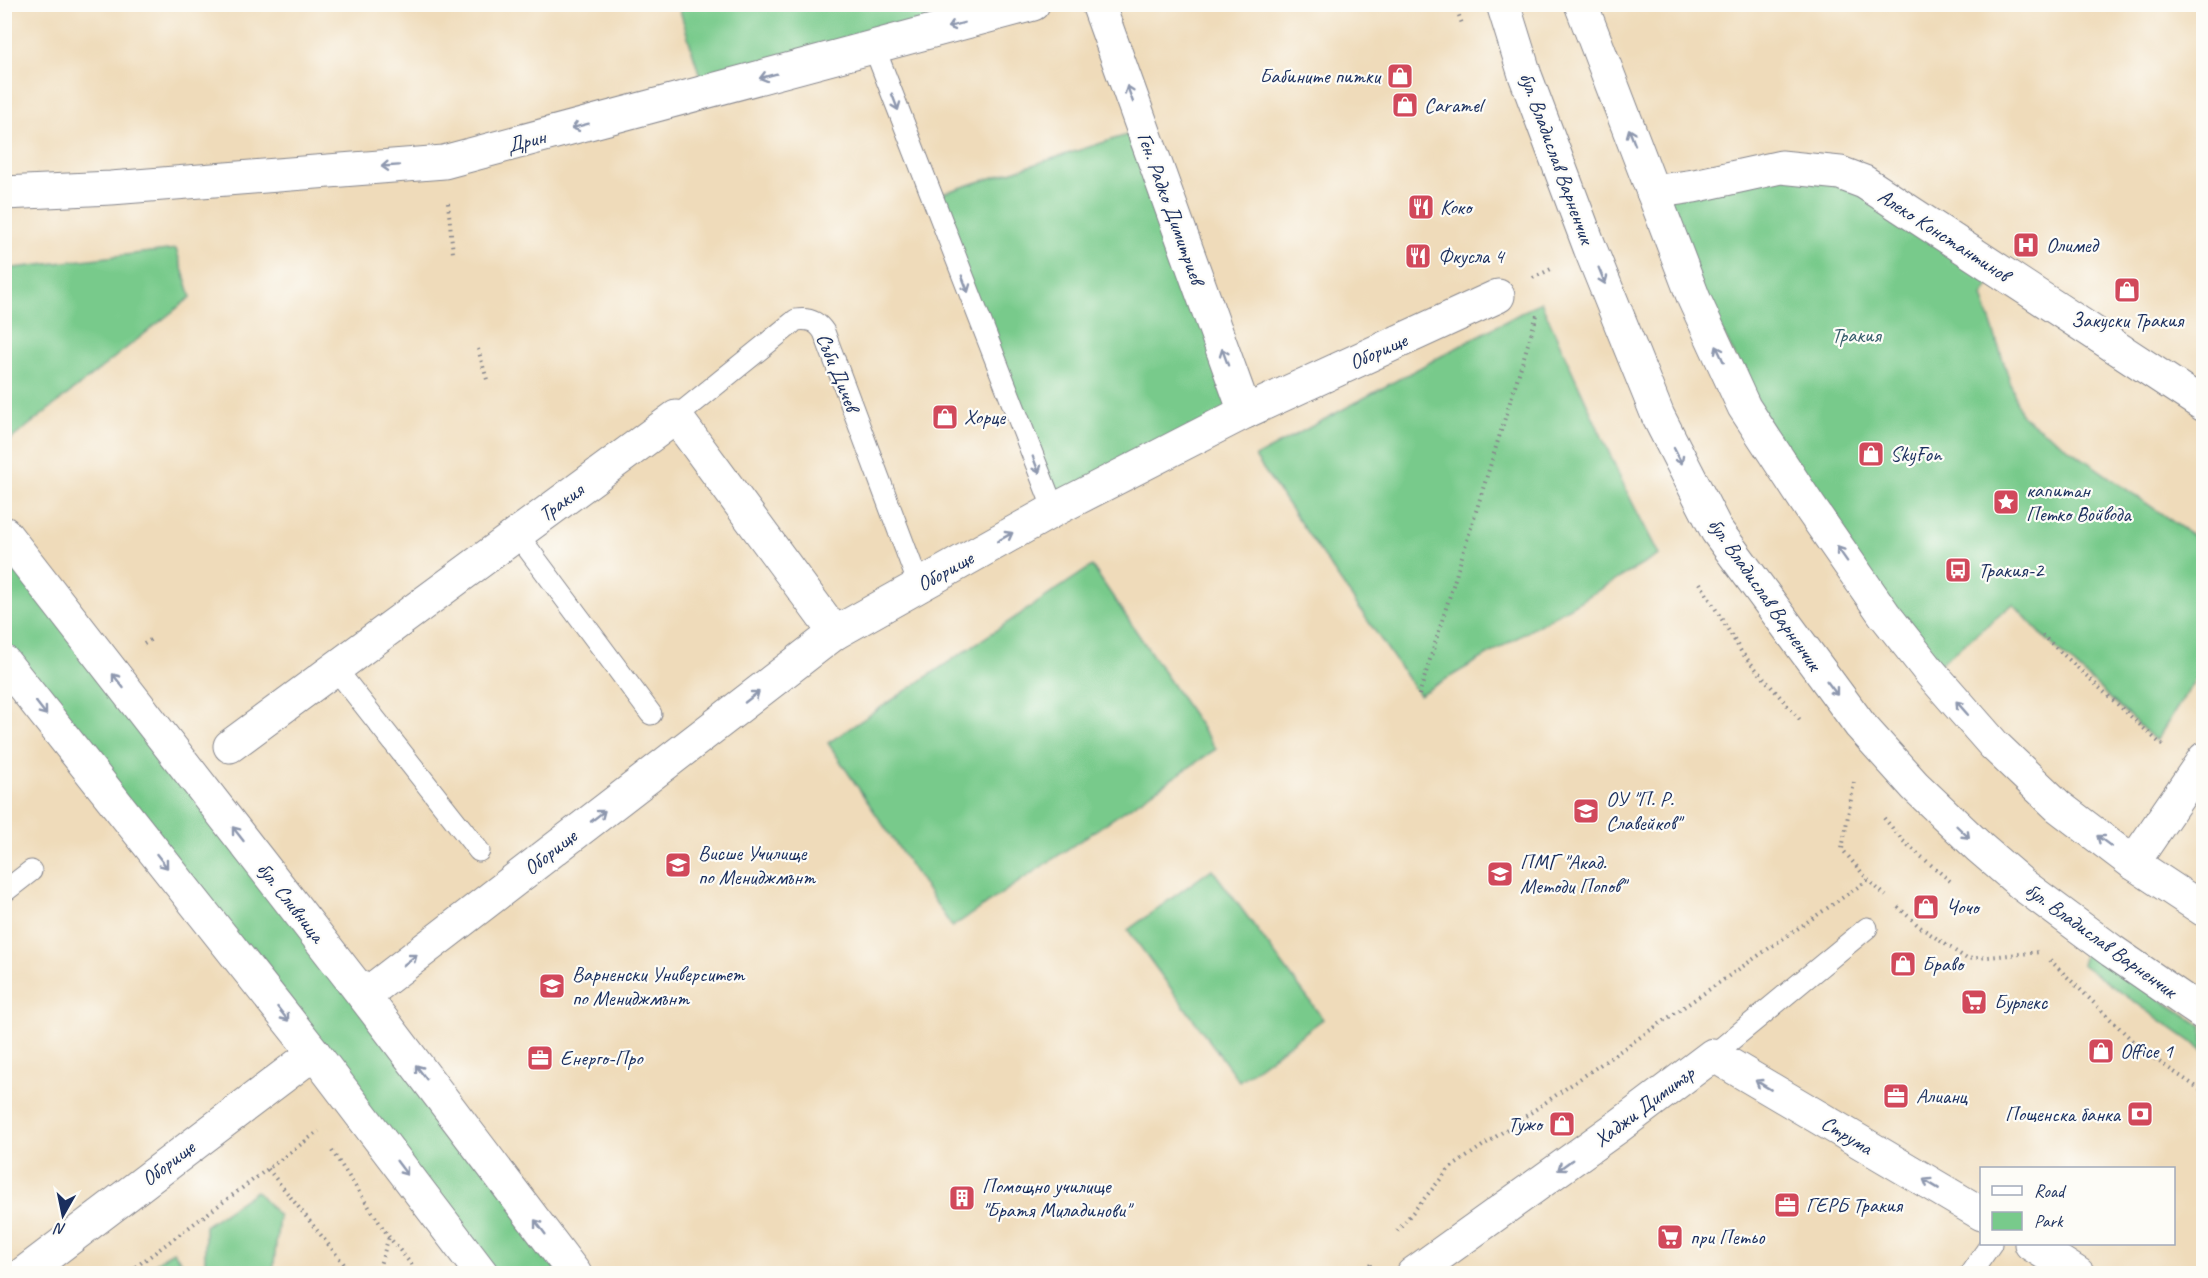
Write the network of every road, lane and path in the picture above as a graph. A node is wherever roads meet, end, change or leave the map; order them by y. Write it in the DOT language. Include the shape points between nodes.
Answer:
graph roads {
  1 [pos="1033,4"];
  2 [pos="1098,4"];
  3 [pos="1503,4"];
  4 [pos="1581,4"];
  5 [pos="874,47"];
  6 [pos="444,162"];
  7 [pos="1653,192"];
  8 [pos="4,193"];
  9 [pos="1590,248"];
  10 [pos="453,253"];
  11 [pos="1498,296"];
  12 [pos="1538,313"];
  13 [pos="478,349"];
  14 [pos="488,383"];
  15 [pos="2204,405"];
  16 [pos="1245,412"];
  17 [pos="676,417"];
  18 [pos="1054,510"];
  19 [pos="4,533"];
  20 [pos="517,534"];
  21 [pos="919,585"];
  22 [pos="835,633"];
  23 [pos="2042,635"];
  24 [pos="4,662"];
  25 [pos="335,668"];
  26 [pos="1419,695"];
  27 [pos="651,714"];
  28 [pos="2156,741"];
  29 [pos="230,746"];
  30 [pos="2204,759"];
  31 [pos="1854,782"];
  32 [pos="479,851"];
  33 [pos="2133,863"];
  34 [pos="31,871"];
  35 [pos="1868,880"];
  36 [pos="4,892"];
  37 [pos="2204,910"];
  38 [pos="1867,928"];
  39 [pos="363,996"];
  40 [pos="2204,1014"];
  41 [pos="314,1053"];
  42 [pos="1713,1055"];
  43 [pos="278,1080"];
  44 [pos="2204,1092"];
  45 [pos="332,1151"];
  46 [pos="268,1169"];
  47 [pos="1980,1213"];
  48 [pos="389,1237"];
  49 [pos="1391,1239"];
  50 [pos="1990,1245"];
  51 [pos="2033,1245"];
  52 [pos="1377,1256"];
  53 [pos="23,1274"];
  54 [pos="126,1274"];
  55 [pos="352,1274"];
  56 [pos="377,1274"];
  57 [pos="414,1274"];
  58 [pos="482,1274"];
  59 [pos="575,1274"];
  60 [pos="1362,1274"];
  61 [pos="1413,1274"];
  62 [pos="1970,1274"];
  63 [pos="2078,1274"];
  1 -- 5 [label="street, Дрин, one-way"];
  16 -- 2 [label="street, Ген. Радко Димитриев, one-way"];
  3 -- 9 [label="street, бул. Владислав Варненчик" via="1525,75"];
  7 -- 4 [label="street, one-way"];
  5 -- 6 [label="street, Дрин, one-way"];
  5 -- 18 [label="lane, one-way"];
  6 -- 8 [label="street, Дрин, one-way"];
  6 -- 10 [label="path"];
  7 -- 15 [label="street, Алеко Константинов" via="1781,167 1840,173 1864,182"];
  33 -- 7 [label="street, one-way" via="2058,806 1994,745 1884,614 1744,407 1694,299"];
  9 -- 11 [label="path"];
  9 -- 40 [label="street, бул. Владислав Варненчик, one-way" via="1658,416 1717,531 1860,725 1915,786 2023,885"];
  11 -- 16 [label="street, Оборище"];
  12 -- 26 [label="path"];
  13 -- 14 [label="path"];
  16 -- 18 [label="street, Оборище"];
  17 -- 20 [label="street, Тракия"];
  17 -- 21 [label="lane, Съби Дичев" via="796,320 815,322 824,332"];
  17 -- 22 [label="street"];
  21 -- 18 [label="street, Оборище, one-way"];
  39 -- 19 [label="street, бул. Сливница, one-way"];
  20 -- 25 [label="street, Тракия"];
  20 -- 27 [label="lane"];
  21 -- 22 [label="street, Оборище"];
  39 -- 22 [label="street, Оборище, one-way"];
  23 -- 28 [label="path"];
  24 -- 41 [label="street, one-way"];
  25 -- 29 [label="street, Тракия"];
  25 -- 32 [label="lane"];
  30 -- 33 [label="street"];
  31 -- 35 [label="path" via="1842,849"];
  33 -- 37 [label="street"];
  34 -- 36 [label="lane"];
  35 -- 44 [label="path" via="1920,927 1967,959 2041,952 2143,1051"];
  35 -- 49 [label="path" via="1449,1169"];
  38 -- 42 [label="lane, Хаджи Димитър"];
  59 -- 39 [label="street, бул. Сливница, one-way"];
  41 -- 43 [label="street, Оборище"];
  41 -- 58 [label="street, one-way"];
  47 -- 42 [label="street, Струма, one-way"];
  42 -- 61 [label="street, Хаджи Димитър, one-way"];
  43 -- 46 [label="path" via="319,1131"];
  43 -- 53 [label="street, Оборище"];
  45 -- 48 [label="path"];
  46 -- 54 [label="path"];
  46 -- 55 [label="path"];
  48 -- 56 [label="path"];
  48 -- 57 [label="path" via="411,1264"];
  50 -- 62 [label="lane"];
  51 -- 63 [label="street"];
  52 -- 60 [label="path"];
}
